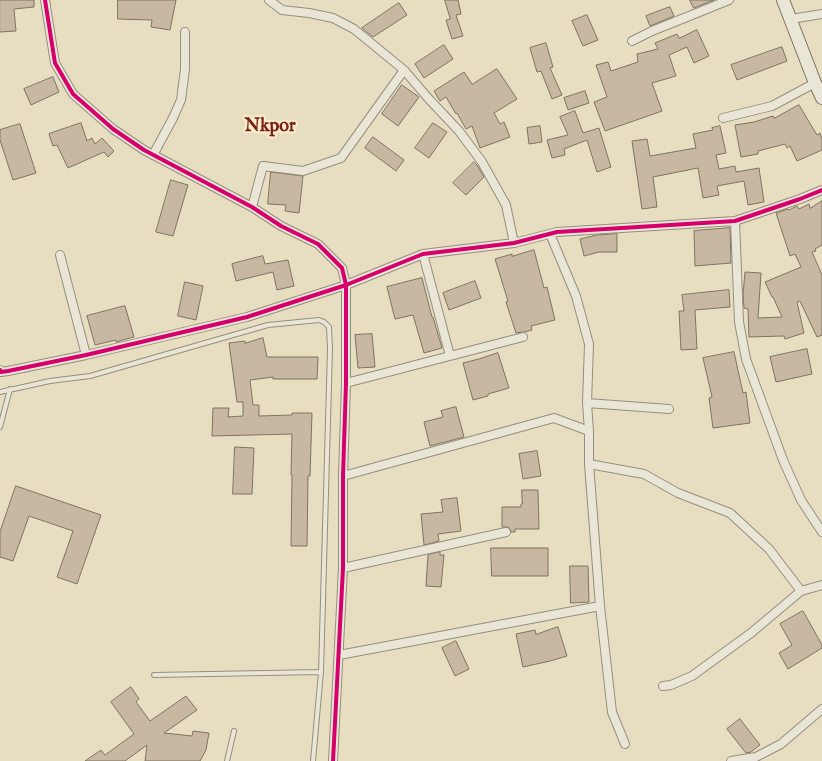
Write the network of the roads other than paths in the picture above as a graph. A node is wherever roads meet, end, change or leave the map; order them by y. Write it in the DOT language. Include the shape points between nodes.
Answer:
graph roads {
  1 [pos="44,0"];
  2 [pos="269,0"];
  3 [pos="729,0"];
  4 [pos="783,0"];
  5 [pos="822,14"];
  6 [pos="791,19"];
  7 [pos="185,32"];
  8 [pos="632,41"];
  9 [pos="404,70"];
  10 [pos="815,83"];
  11 [pos="822,98"];
  12 [pos="722,118"];
  13 [pos="153,155"];
  14 [pos="822,190"];
  15 [pos="252,207"];
  16 [pos="735,221"];
  17 [pos="550,234"];
  18 [pos="514,243"];
  19 [pos="423,254"];
  20 [pos="60,256"];
  21 [pos="346,285"];
  22 [pos="523,337"];
  23 [pos="86,355"];
  24 [pos="450,356"];
  25 [pos="0,370"];
  26 [pos="346,383"];
  27 [pos="10,389"];
  28 [pos="0,392"];
  29 [pos="587,403"];
  30 [pos="669,410"];
  31 [pos="0,427"];
  32 [pos="589,431"];
  33 [pos="589,464"];
  34 [pos="343,476"];
  35 [pos="506,532"];
  36 [pos="822,532"];
  37 [pos="344,568"];
  38 [pos="822,585"];
  39 [pos="801,591"];
  40 [pos="600,606"];
  41 [pos="339,655"];
  42 [pos="321,672"];
  43 [pos="154,675"];
  44 [pos="663,686"];
  45 [pos="822,709"];
  46 [pos="234,731"];
  47 [pos="625,744"];
  48 [pos="227,761"];
  49 [pos="313,761"];
  50 [pos="333,761"];
  51 [pos="731,761"];
  1 -- 13 [label="street" via="55,63 73,94 113,129"];
  2 -- 9 [label="street" via="282,10 333,18 354,29"];
  3 -- 8 [label="street"];
  4 -- 6 [label="main road"];
  5 -- 6 [label="street"];
  6 -- 10 [label="main road"];
  7 -- 13 [label="street" via="186,69 181,100"];
  9 -- 15 [label="street" via="341,158 304,170 263,166"];
  9 -- 18 [label="street" via="459,131 482,162 506,205"];
  10 -- 11 [label="main road"];
  10 -- 12 [label="street" via="772,106"];
  13 -- 15 [label="street"];
  14 -- 16 [label="street"];
  15 -- 21 [label="street" via="318,244 342,268"];
  16 -- 17 [label="street"];
  16 -- 36 [label="street" via="739,322 746,358 783,460 801,500"];
  17 -- 18 [label="street"];
  17 -- 29 [label="street" via="576,296 589,344"];
  18 -- 19 [label="street"];
  19 -- 21 [label="street"];
  19 -- 24 [label="street"];
  20 -- 23 [label="street"];
  21 -- 23 [label="street" via="247,317"];
  21 -- 26 [label="street"];
  22 -- 24 [label="street"];
  23 -- 25 [label="street" via="8,371"];
  24 -- 26 [label="street"];
  26 -- 34 [label="street"];
  27 -- 28 [label="lane"];
  27 -- 31 [label="lane"];
  27 -- 42 [label="lane" via="90,376 268,325 319,320 324,322 329,327 330,335"];
  29 -- 30 [label="street"];
  29 -- 32 [label="street"];
  32 -- 33 [label="street"];
  32 -- 34 [label="street" via="554,418"];
  33 -- 39 [label="street" via="644,474 678,493 730,513 769,549"];
  33 -- 40 [label="street"];
  34 -- 37 [label="street"];
  35 -- 37 [label="street"];
  37 -- 41 [label="street"];
  38 -- 39 [label="street"];
  39 -- 44 [label="street" via="751,633 692,676"];
  40 -- 41 [label="street"];
  40 -- 47 [label="street" via="612,712"];
  41 -- 50 [label="street"];
  42 -- 43 [label="lane"];
  42 -- 49 [label="lane"];
  45 -- 51 [label="street" via="781,744 756,757"];
  46 -- 48 [label="lane"];
}
